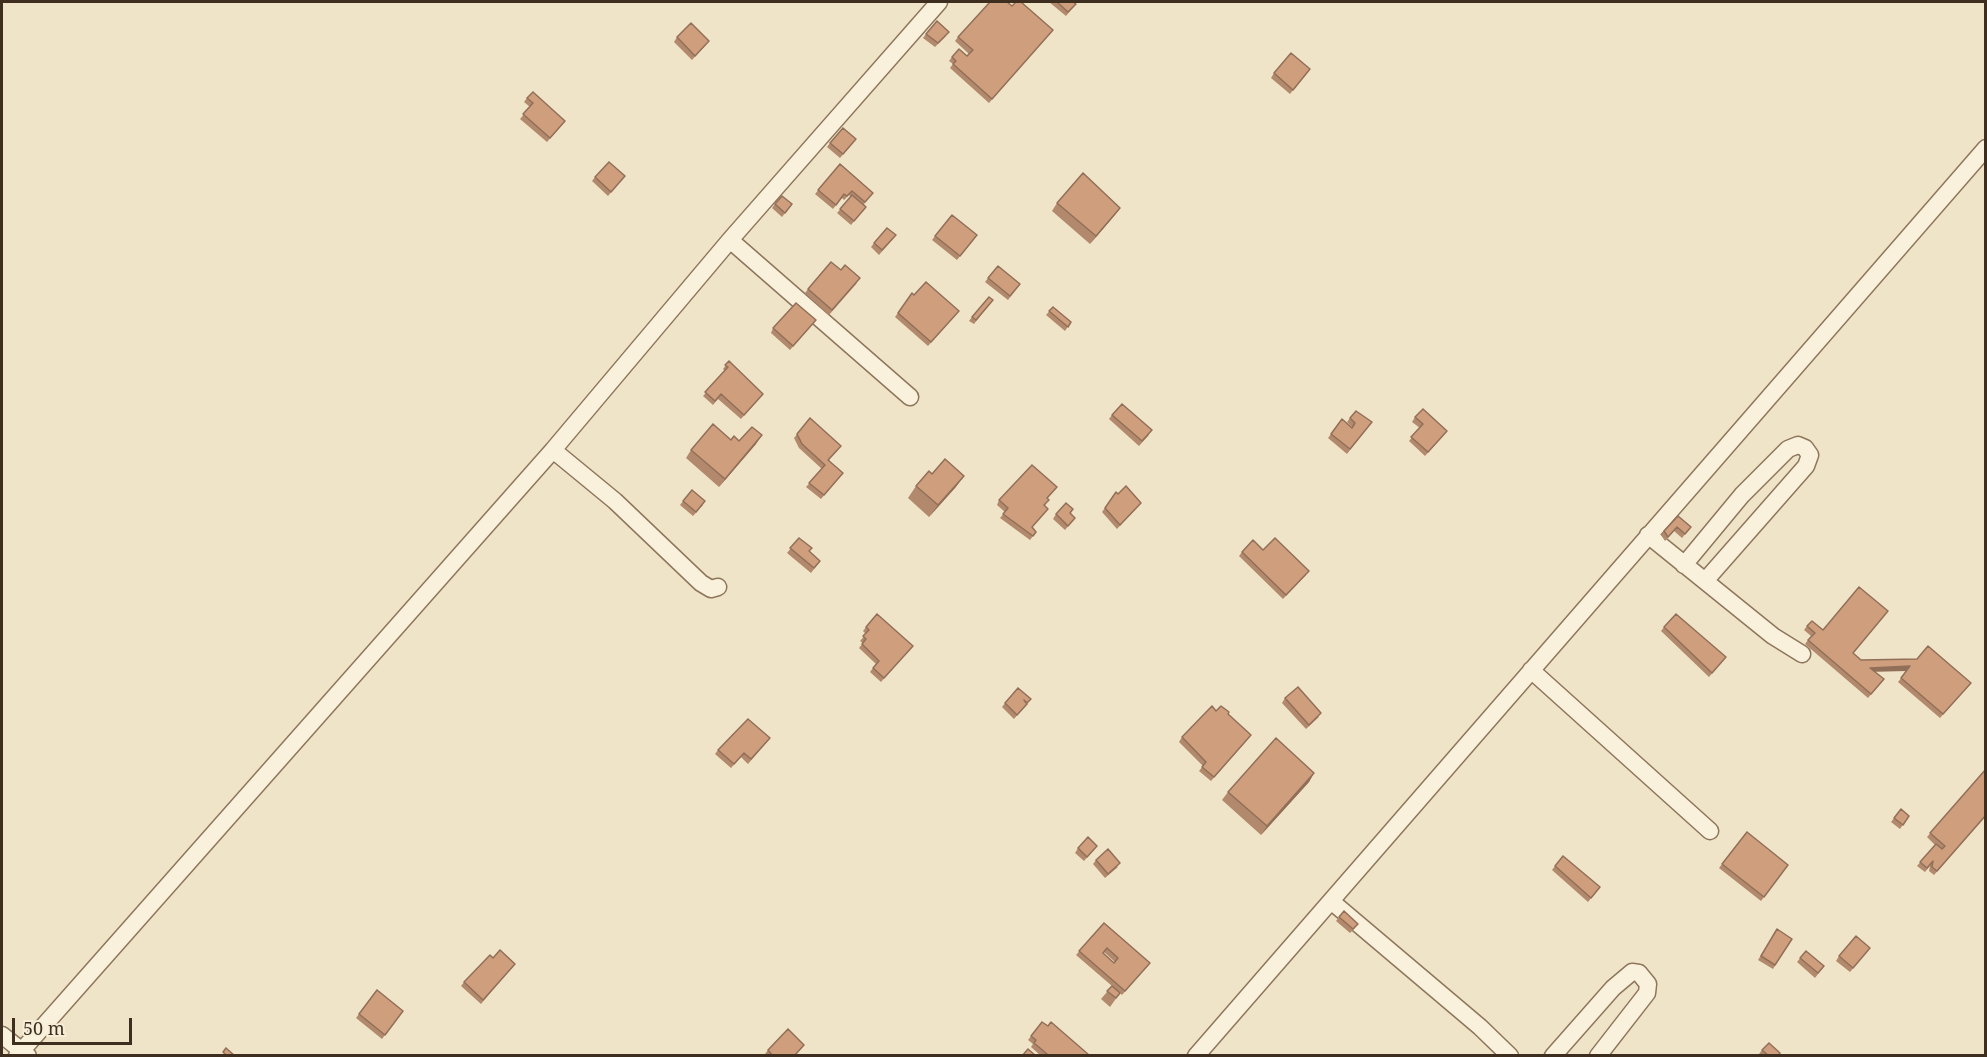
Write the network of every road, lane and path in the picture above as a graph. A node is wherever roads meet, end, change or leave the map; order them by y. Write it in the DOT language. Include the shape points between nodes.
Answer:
graph roads {
  1 [pos="939,2"];
  2 [pos="1986,148"];
  3 [pos="730,240"];
  4 [pos="910,397"];
  5 [pos="553,450"];
  6 [pos="1648,535"];
  7 [pos="1684,564"];
  8 [pos="1705,581"];
  9 [pos="718,587"];
  10 [pos="1802,654"];
  11 [pos="1531,670"];
  12 [pos="1710,831"];
  13 [pos="1331,900"];
  14 [pos="2,1035"];
  15 [pos="1496,1049"];
  16 [pos="22,1054"];
  17 [pos="1196,1056"];
  18 [pos="1510,1056"];
  19 [pos="1554,1056"];
  20 [pos="1598,1056"];
  1 -- 3 [label="street"];
  2 -- 6 [label="street"];
  3 -- 4 [label="street"];
  3 -- 5 [label="street"];
  5 -- 9 [label="street" via="615,501 701,583 711,589"];
  5 -- 16 [label="street"];
  6 -- 7 [label="street"];
  6 -- 11 [label="street"];
  7 -- 8 [label="street"];
  7 -- 8 [label="street" via="1742,495 1788,449 1798,445 1805,448 1810,455 1806,466"];
  8 -- 10 [label="street" via="1773,636"];
  11 -- 12 [label="street"];
  11 -- 13 [label="street"];
  13 -- 15 [label="street" via="1480,1027"];
  13 -- 17 [label="street"];
  14 -- 16 [label="street"];
  15 -- 18 [label="street"];
  19 -- 20 [label="street" via="1612,988 1632,972 1639,972 1648,984 1647,993"];
}
